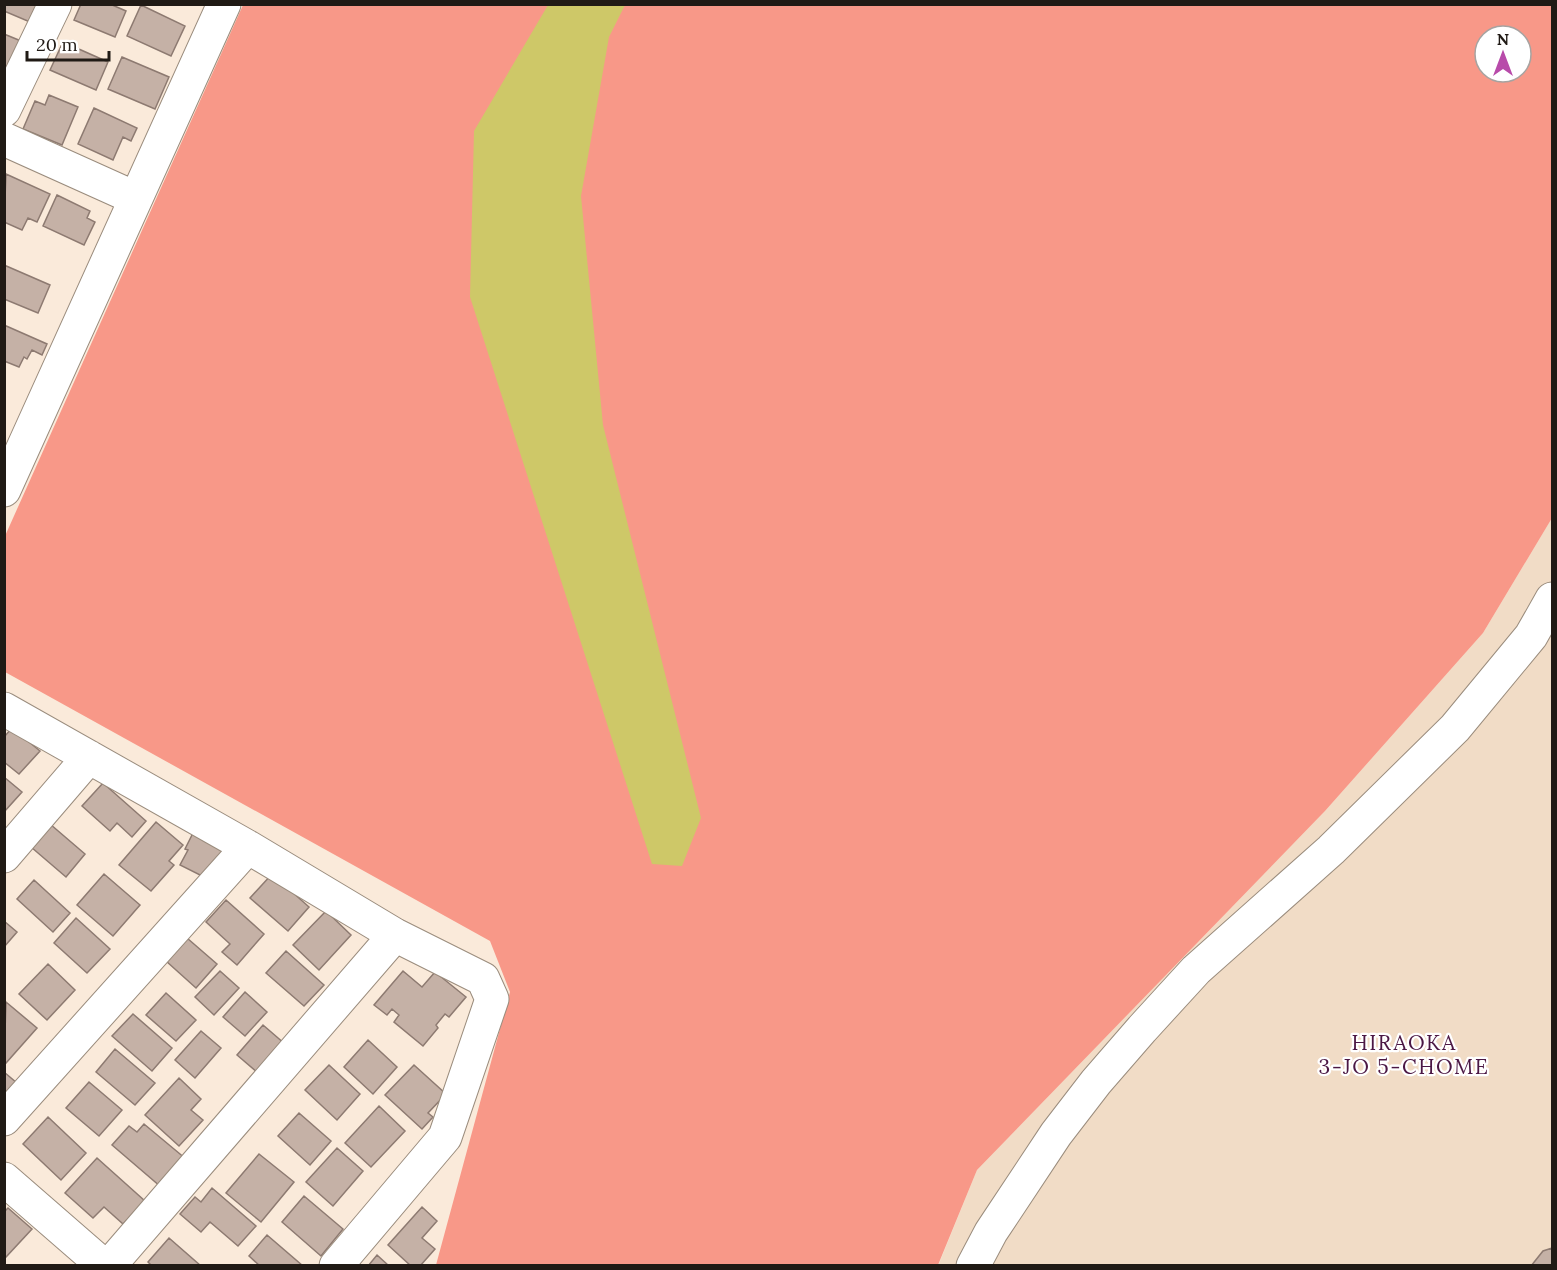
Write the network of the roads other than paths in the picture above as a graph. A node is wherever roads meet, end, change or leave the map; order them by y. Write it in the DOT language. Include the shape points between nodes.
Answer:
graph roads {
  1 [pos="55,4"];
  2 [pos="224,4"];
  3 [pos="4,110"];
  4 [pos="4,139"];
  5 [pos="135,198"];
  6 [pos="4,490"];
  7 [pos="1552,599"];
  8 [pos="4,709"];
  9 [pos="89,758"];
  10 [pos="248,847"];
  11 [pos="4,856"];
  12 [pos="395,935"];
  13 [pos="4,1119"];
  14 [pos="4,1179"];
  15 [pos="104,1266"];
  16 [pos="109,1266"];
  17 [pos="336,1266"];
  18 [pos="973,1266"];
  1 -- 3 [label="street"];
  2 -- 5 [label="street"];
  4 -- 5 [label="street"];
  5 -- 6 [label="street"];
  7 -- 18 [label="street" via="1531,636 1455,728 1331,850 1196,970 1142,1029 1038,1159"];
  8 -- 9 [label="street"];
  9 -- 10 [label="street"];
  9 -- 11 [label="street"];
  10 -- 12 [label="street"];
  10 -- 13 [label="street"];
  12 -- 16 [label="street"];
  12 -- 17 [label="street" via="483,979 492,999 445,1137"];
  14 -- 15 [label="street"];
}
